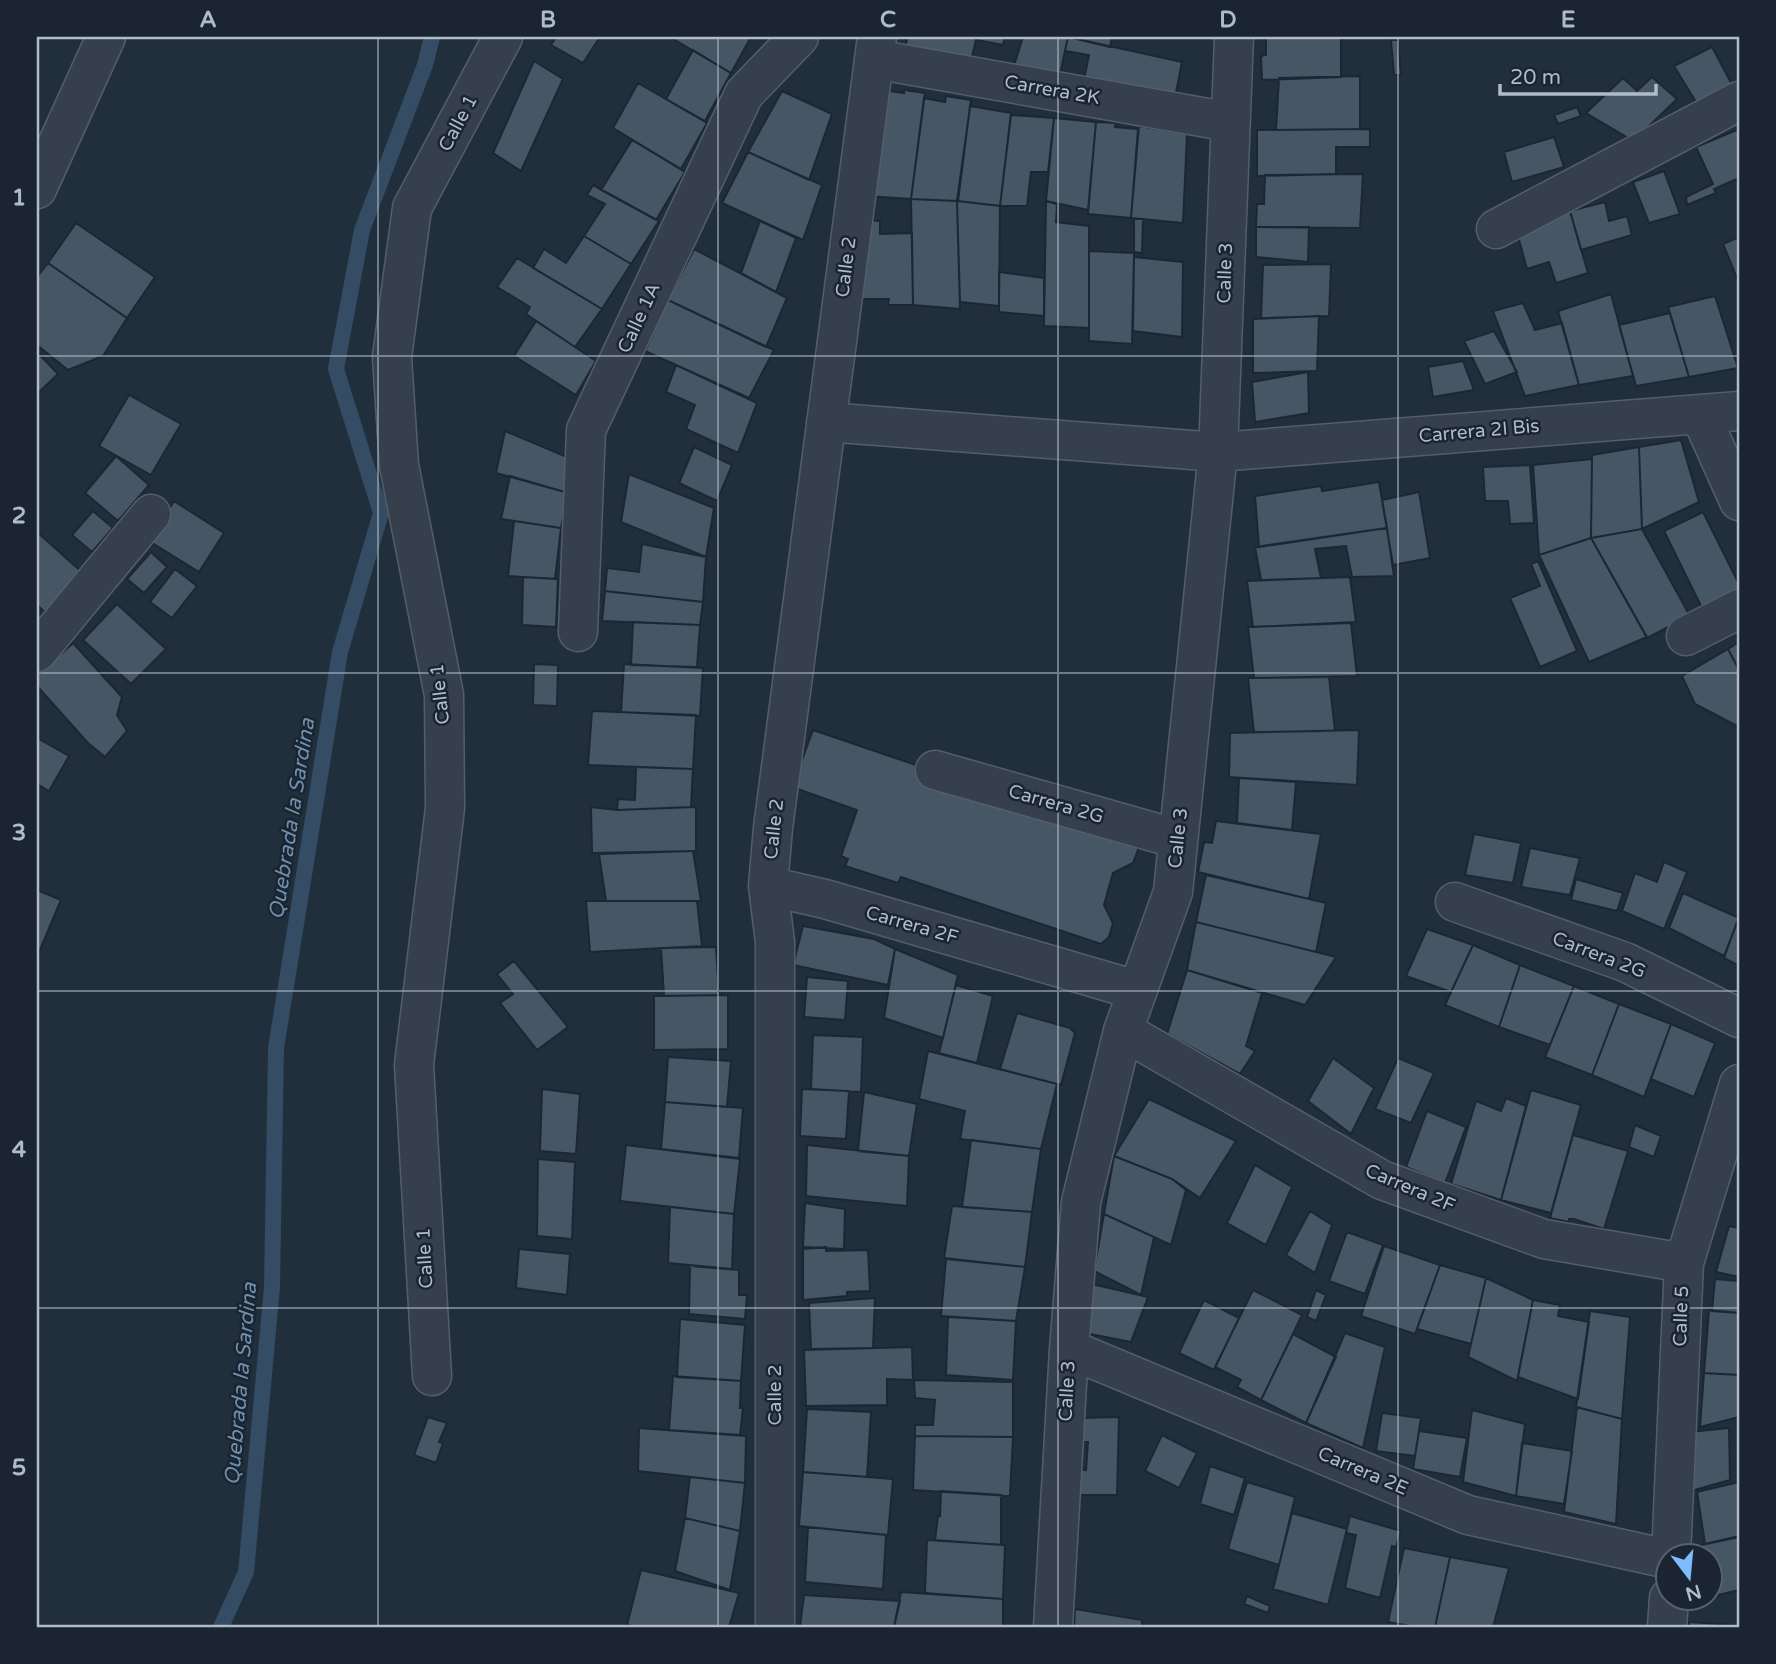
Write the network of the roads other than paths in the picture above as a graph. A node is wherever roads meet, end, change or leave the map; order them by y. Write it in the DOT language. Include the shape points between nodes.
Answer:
graph roads {
  1 [pos="106,37"];
  2 [pos="503,37"];
  3 [pos="799,37"];
  4 [pos="1234,37"];
  5 [pos="875,48"];
  6 [pos="1739,102"];
  7 [pos="1230,122"];
  8 [pos="37,189"];
  9 [pos="1496,229"];
  10 [pos="1739,411"];
  11 [pos="1700,414"];
  12 [pos="826,422"];
  13 [pos="1218,452"];
  14 [pos="1739,501"];
  15 [pos="151,514"];
  16 [pos="1739,609"];
  17 [pos="578,632"];
  18 [pos="1686,636"];
  19 [pos="37,652"];
  20 [pos="935,770"];
  21 [pos="1178,839"];
  22 [pos="768,886"];
  23 [pos="1455,902"];
  24 [pos="1136,990"];
  25 [pos="1739,1018"];
  26 [pos="1124,1031"];
  27 [pos="1739,1084"];
  28 [pos="1684,1263"];
  29 [pos="1069,1349"];
  30 [pos="432,1377"];
  31 [pos="1670,1542"];
  32 [pos="1654,1554"];
  33 [pos="775,1627"];
  34 [pos="1053,1627"];
  1 -- 8 [label="street"];
  2 -- 30 [label="street, Calle 1" via="412,208 392,357 399,465 444,695 445,808 414,1065"];
  3 -- 17 [label="street, Calle 1A" via="744,94 586,430"];
  4 -- 7 [label="street, Calle 3"];
  5 -- 7 [label="street, Carrera 2K"];
  5 -- 12 [label="street, Calle 2"];
  6 -- 9 [label="street"];
  7 -- 13 [label="street, Calle 3"];
  10 -- 11 [label="street, Carrera 2I Bis"];
  11 -- 13 [label="street, Carrera 2I Bis"];
  11 -- 14 [label="street"];
  12 -- 13 [label="street, Carrera 2I Bis"];
  12 -- 22 [label="street, Calle 2"];
  13 -- 21 [label="street, Calle 3"];
  15 -- 19 [label="street"];
  16 -- 18 [label="street"];
  20 -- 21 [label="street, Carrera 2G"];
  21 -- 24 [label="street, Calle 3" via="1172,892"];
  22 -- 24 [label="street, Carrera 2F"];
  22 -- 33 [label="street, Calle 2" via="775,942"];
  23 -- 25 [label="street, Carrera 2G" via="1625,962"];
  24 -- 26 [label="street, Calle 3"];
  26 -- 28 [label="street, Carrera 2F" via="1382,1180 1544,1240"];
  26 -- 29 [label="street, Calle 3" via="1081,1202"];
  27 -- 28 [label="street, Calle 5"];
  28 -- 31 [label="street, Calle 5"];
  29 -- 32 [label="street, Carrera 2E" via="1468,1515"];
  29 -- 34 [label="street, Calle 3"];
}
